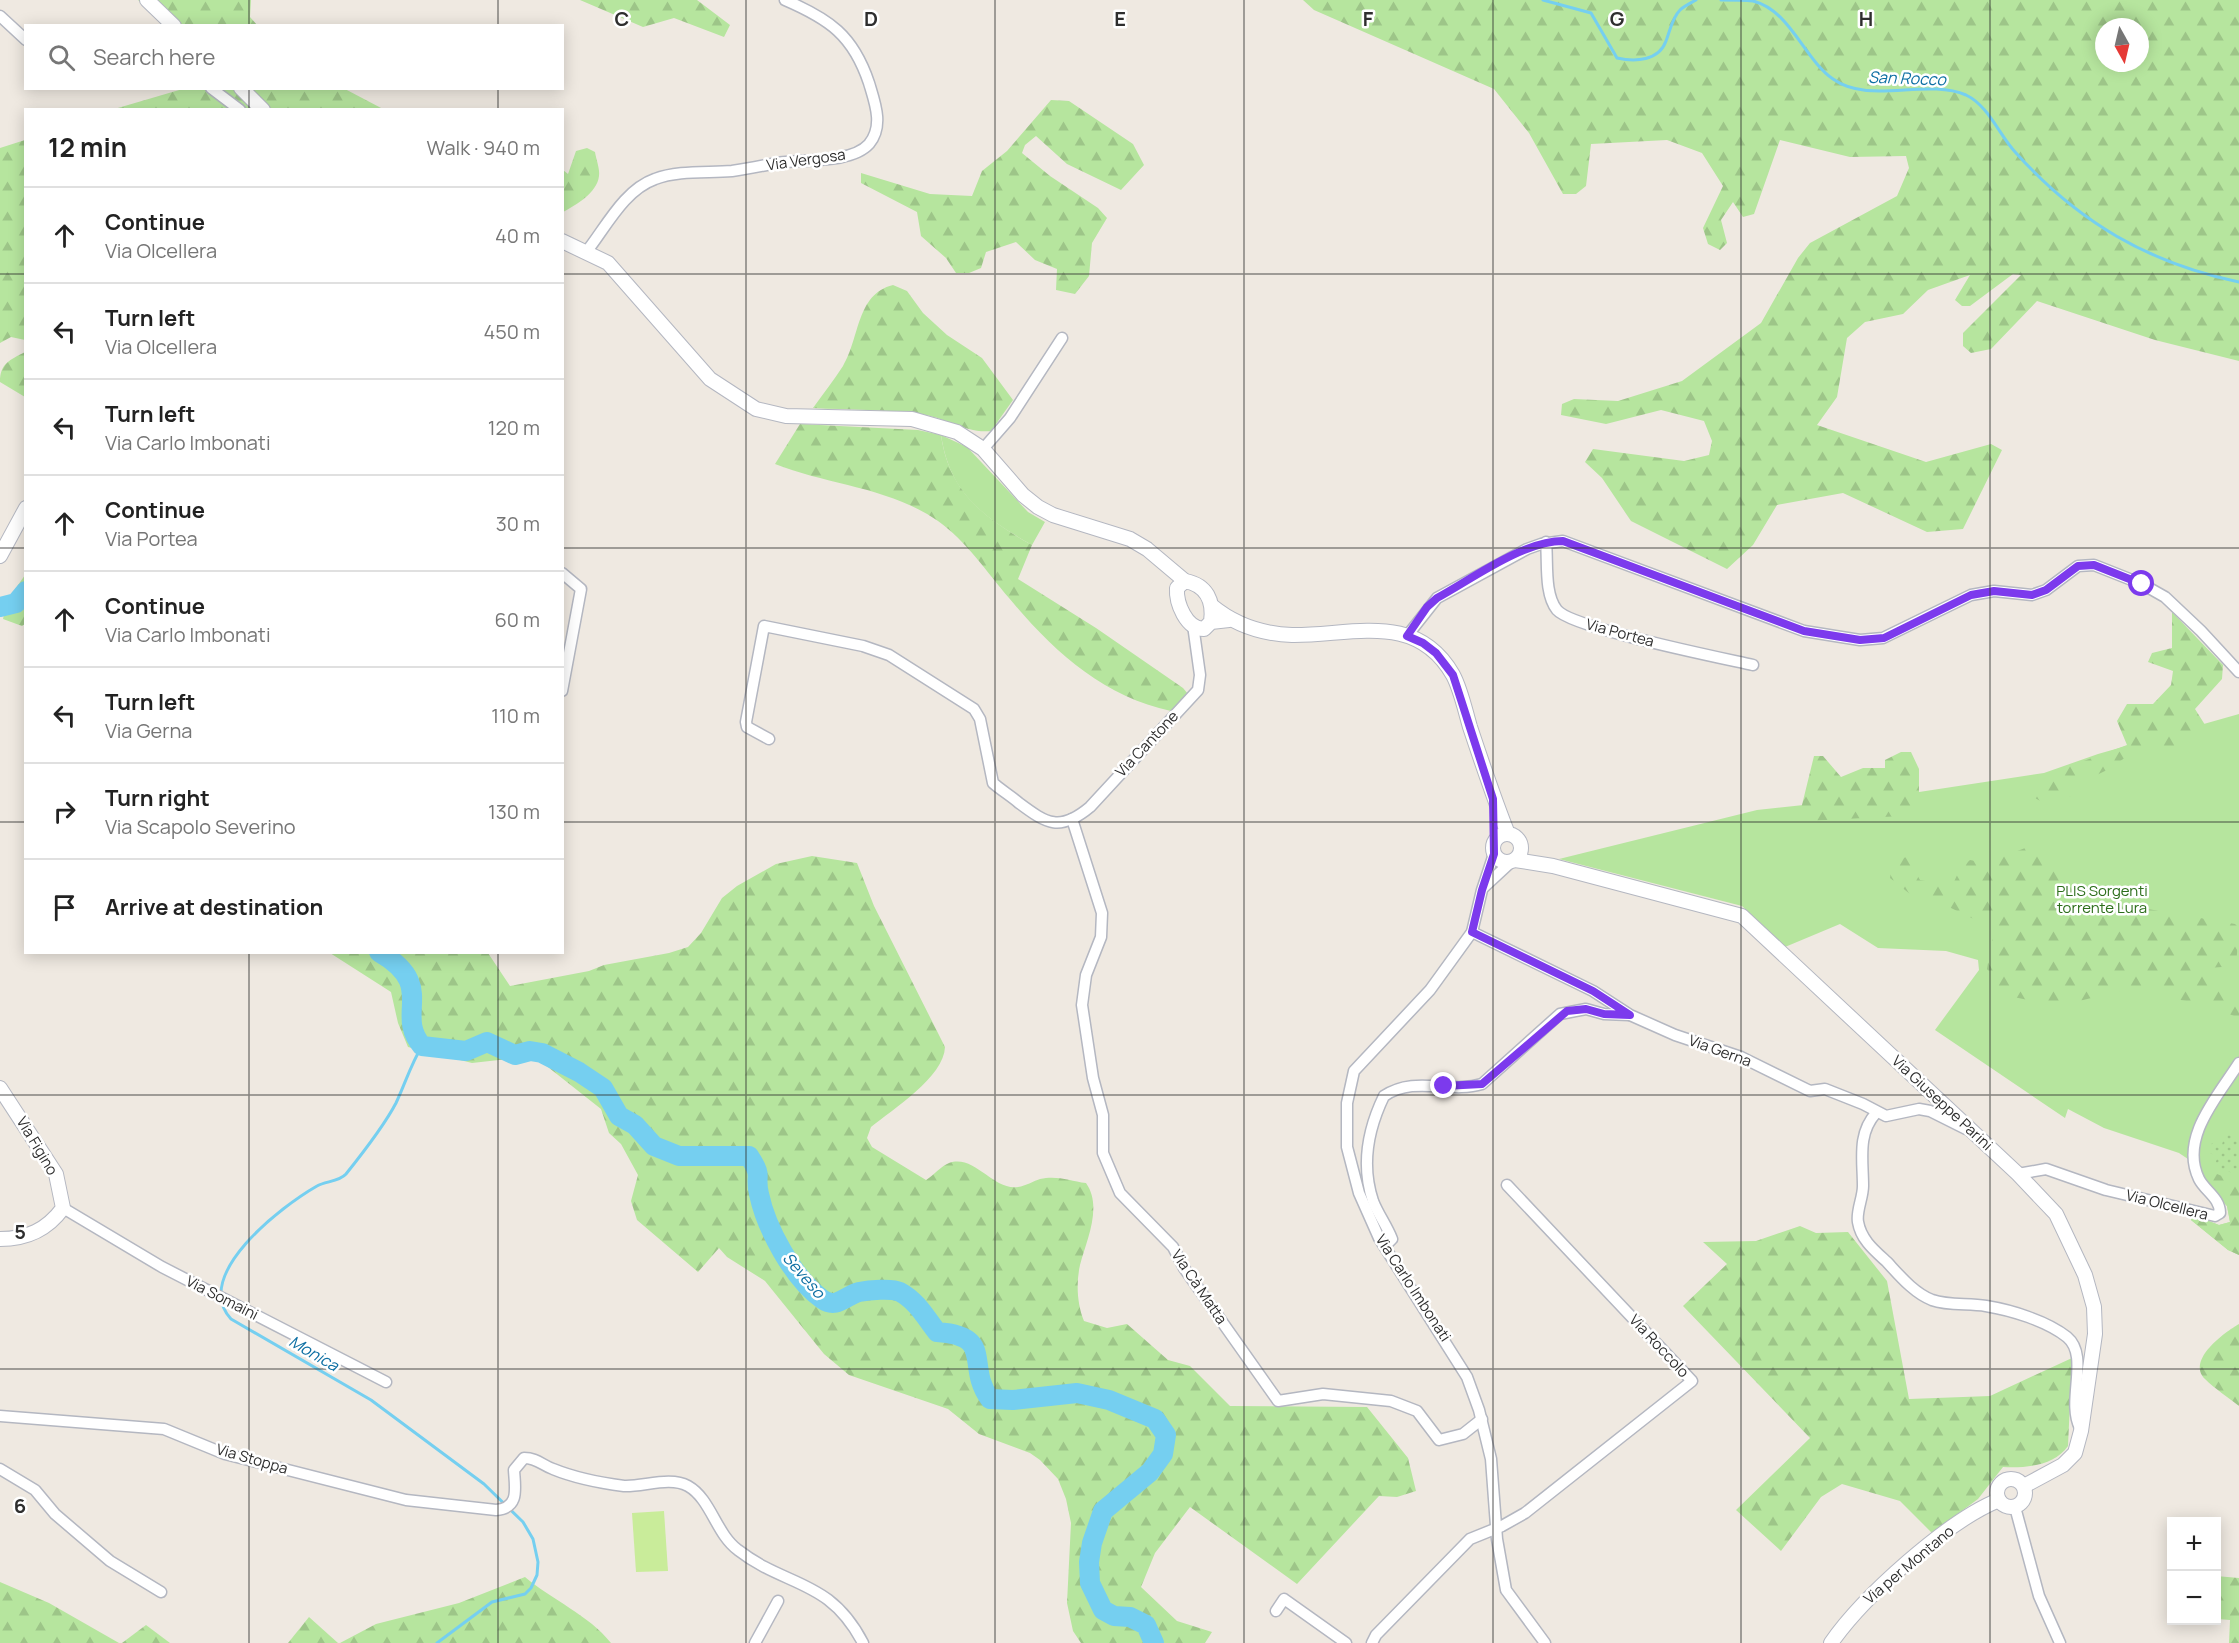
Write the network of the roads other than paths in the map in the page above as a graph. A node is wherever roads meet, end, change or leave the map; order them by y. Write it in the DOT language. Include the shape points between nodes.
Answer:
graph roads {
  1 [pos="147,0"];
  2 [pos="785,0"];
  3 [pos="2,23"];
  4 [pos="172,24"];
  5 [pos="24,39"];
  6 [pos="214,90"];
  7 [pos="243,90"];
  8 [pos="237,108"];
  9 [pos="261,108"];
  10 [pos="564,242"];
  11 [pos="587,251"];
  12 [pos="1062,338"];
  13 [pos="984,449"];
  14 [pos="24,512"];
  15 [pos="1546,542"];
  16 [pos="0,556"];
  17 [pos="1161,563"];
  18 [pos="564,575"];
  19 [pos="1185,581"];
  20 [pos="1177,594"];
  21 [pos="1212,606"];
  22 [pos="1229,620"];
  23 [pos="1203,625"];
  24 [pos="1407,636"];
  25 [pos="1753,665"];
  26 [pos="564,670"];
  27 [pos="2239,672"];
  28 [pos="769,739"];
  29 [pos="1493,799"];
  30 [pos="1072,819"];
  31 [pos="1508,834"];
  32 [pos="1521,844"];
  33 [pos="1494,848"];
  34 [pos="1513,861"];
  35 [pos="1553,866"];
  36 [pos="1482,890"];
  37 [pos="1472,932"];
  38 [pos="1630,1015"];
  39 [pos="2239,1063"];
  40 [pos="0,1088"];
  41 [pos="1876,1113"];
  42 [pos="1974,1133"];
  43 [pos="2018,1174"];
  44 [pos="1508,1185"];
  45 [pos="63,1208"];
  46 [pos="0,1239"];
  47 [pos="1385,1246"];
  48 [pos="386,1382"];
  49 [pos="0,1416"];
  50 [pos="1482,1419"];
  51 [pos="2081,1431"];
  52 [pos="0,1469"];
  53 [pos="2024,1486"];
  54 [pos="1999,1500"];
  55 [pos="2015,1507"];
  56 [pos="1496,1528"];
  57 [pos="161,1592"];
  58 [pos="778,1601"];
  59 [pos="1276,1611"];
  60 [pos="755,1643"];
  61 [pos="863,1643"];
  62 [pos="1346,1643"];
  63 [pos="1372,1643"];
  64 [pos="1545,1643"];
  65 [pos="1831,1643"];
  66 [pos="2060,1643"];
  1 -- 4 [label="street"];
  2 -- 11 [label="street, Via Vergosa" via="826,20 854,50 866,74 878,117 869,144 851,154 828,159 670,174 654,179 629,195"];
  3 -- 5 [label="street"];
  6 -- 8 [label="street"];
  7 -- 9 [label="street"];
  10 -- 11 [label="street"];
  11 -- 13 [label="street" via="626,280 710,379 756,409 786,416 912,419 957,432"];
  12 -- 13 [label="street" via="1010,418"];
  13 -- 17 [label="street" via="1038,507 1130,539"];
  14 -- 16 [label="street"];
  15 -- 24 [label="street" via="1437,598"];
  15 -- 25 [label="street, Via Portea" via="1550,598 1565,616 1650,642"];
  15 -- 27 [label="street" via="1563,541 1804,631 1860,640 1884,638 1971,595 1994,591 2032,595 2046,590 2078,566 2094,565 2165,597"];
  17 -- 19 [label="street"];
  17 -- 20 [label="street"];
  18 -- 26 [label="street" via="581,589"];
  19 -- 20 [label="street" via="1177,588"];
  19 -- 21 [label="street" via="1200,585"];
  20 -- 23 [label="street" via="1182,612"];
  21 -- 22 [label="street"];
  21 -- 23 [label="street"];
  22 -- 23 [label="street"];
  22 -- 24 [label="street" via="1290,635 1375,630"];
  23 -- 30 [label="street, Via Cantone" via="1196,644 1198,690 1090,807"];
  24 -- 29 [label="street" via="1436,653 1453,675"];
  28 -- 30 [label="street, Via Cantone" via="747,727 746,722 764,626 863,646 890,655 974,709 980,719 993,783 1041,819 1059,824"];
  29 -- 31 [label="street"];
  29 -- 33 [label="street"];
  30 -- 50 [label="street, Via Cà Matta" via="1102,913 1101,937 1086,975 1083,1005 1093,1078 1103,1115 1103,1153 1120,1193 1173,1247 1278,1401 1323,1394 1391,1401 1417,1411 1439,1440 1463,1434"];
  31 -- 32 [label="street"];
  31 -- 33 [label="street" via="1500,836"];
  32 -- 34 [label="street" via="1521,853"];
  32 -- 35 [label="street, Via Giuseppe Parini"];
  33 -- 34 [label="street" via="1501,861"];
  33 -- 36 [label="street, Via Carlo Imbonati"];
  34 -- 35 [label="street, Via Giuseppe Parini"];
  34 -- 36 [label="street"];
  35 -- 42 [label="street, Via Giuseppe Parini" via="1742,916"];
  36 -- 37 [label="street, Via Carlo Imbonati"];
  37 -- 38 [label="street, Via Gerna" via="1593,991"];
  37 -- 47 [label="street, Via Carlo Imbonati" via="1430,990 1359,1062 1351,1077 1346,1125 1352,1170"];
  38 -- 41 [label="street, Via Gerna" via="1741,1057 1810,1091 1825,1089"];
  38 -- 47 [label="street" via="1586,1009 1567,1011 1482,1084 1412,1084 1384,1096 1369,1139 1366,1172 1374,1202 1392,1239"];
  39 -- 43 [label="street, Via Olcellera" via="2193,1145 2194,1168 2200,1183 2220,1209 2215,1216 2106,1190 2046,1169"];
  40 -- 45 [label="street, Via Figino" via="56,1174"];
  41 -- 42 [label="street" via="1886,1116 1919,1109 1930,1111"];
  41 -- 51 [label="street" via="1864,1129 1862,1144 1863,1191 1858,1215 1864,1240 1931,1300 1988,1306 2067,1337 2078,1356 2075,1398"];
  42 -- 43 [label="street, Via Giuseppe Parini"];
  43 -- 51 [label="street, Via Giuseppe Parini" via="2056,1214 2085,1275 2094,1307 2092,1368"];
  44 -- 56 [label="street, Via Roccolo" via="1692,1381 1545,1499"];
  45 -- 46 [label="street" via="49,1225 33,1234"];
  45 -- 48 [label="street, Via Somaini" via="162,1267"];
  47 -- 50 [label="street, Via Carlo Imbonati" via="1450,1346 1467,1377"];
  49 -- 61 [label="street, Via Stoppa" via="164,1429 225,1454 406,1500 508,1506 517,1494 514,1470 524,1458 533,1458 551,1469 626,1486 678,1483 702,1500 736,1549 758,1564 822,1593 840,1609"];
  50 -- 56 [label="street, Via Carlo Imbonati" via="1492,1468"];
  51 -- 53 [label="street, Via Giuseppe Parini" via="2075,1453 2062,1465"];
  52 -- 57 [label="street" via="35,1490 55,1514 110,1561"];
  53 -- 54 [label="street" via="2014,1479 2002,1482"];
  53 -- 55 [label="street" via="2025,1498"];
  54 -- 55 [label="street"];
  54 -- 65 [label="street, Via per Montano" via="1950,1529 1905,1566 1856,1610"];
  55 -- 66 [label="street" via="2039,1596"];
  56 -- 63 [label="street" via="1470,1539"];
  56 -- 64 [label="street, Via Carlo Imbonati" via="1506,1590"];
  58 -- 60 [label="street"];
  59 -- 62 [label="street" via="1284,1599"];
}
